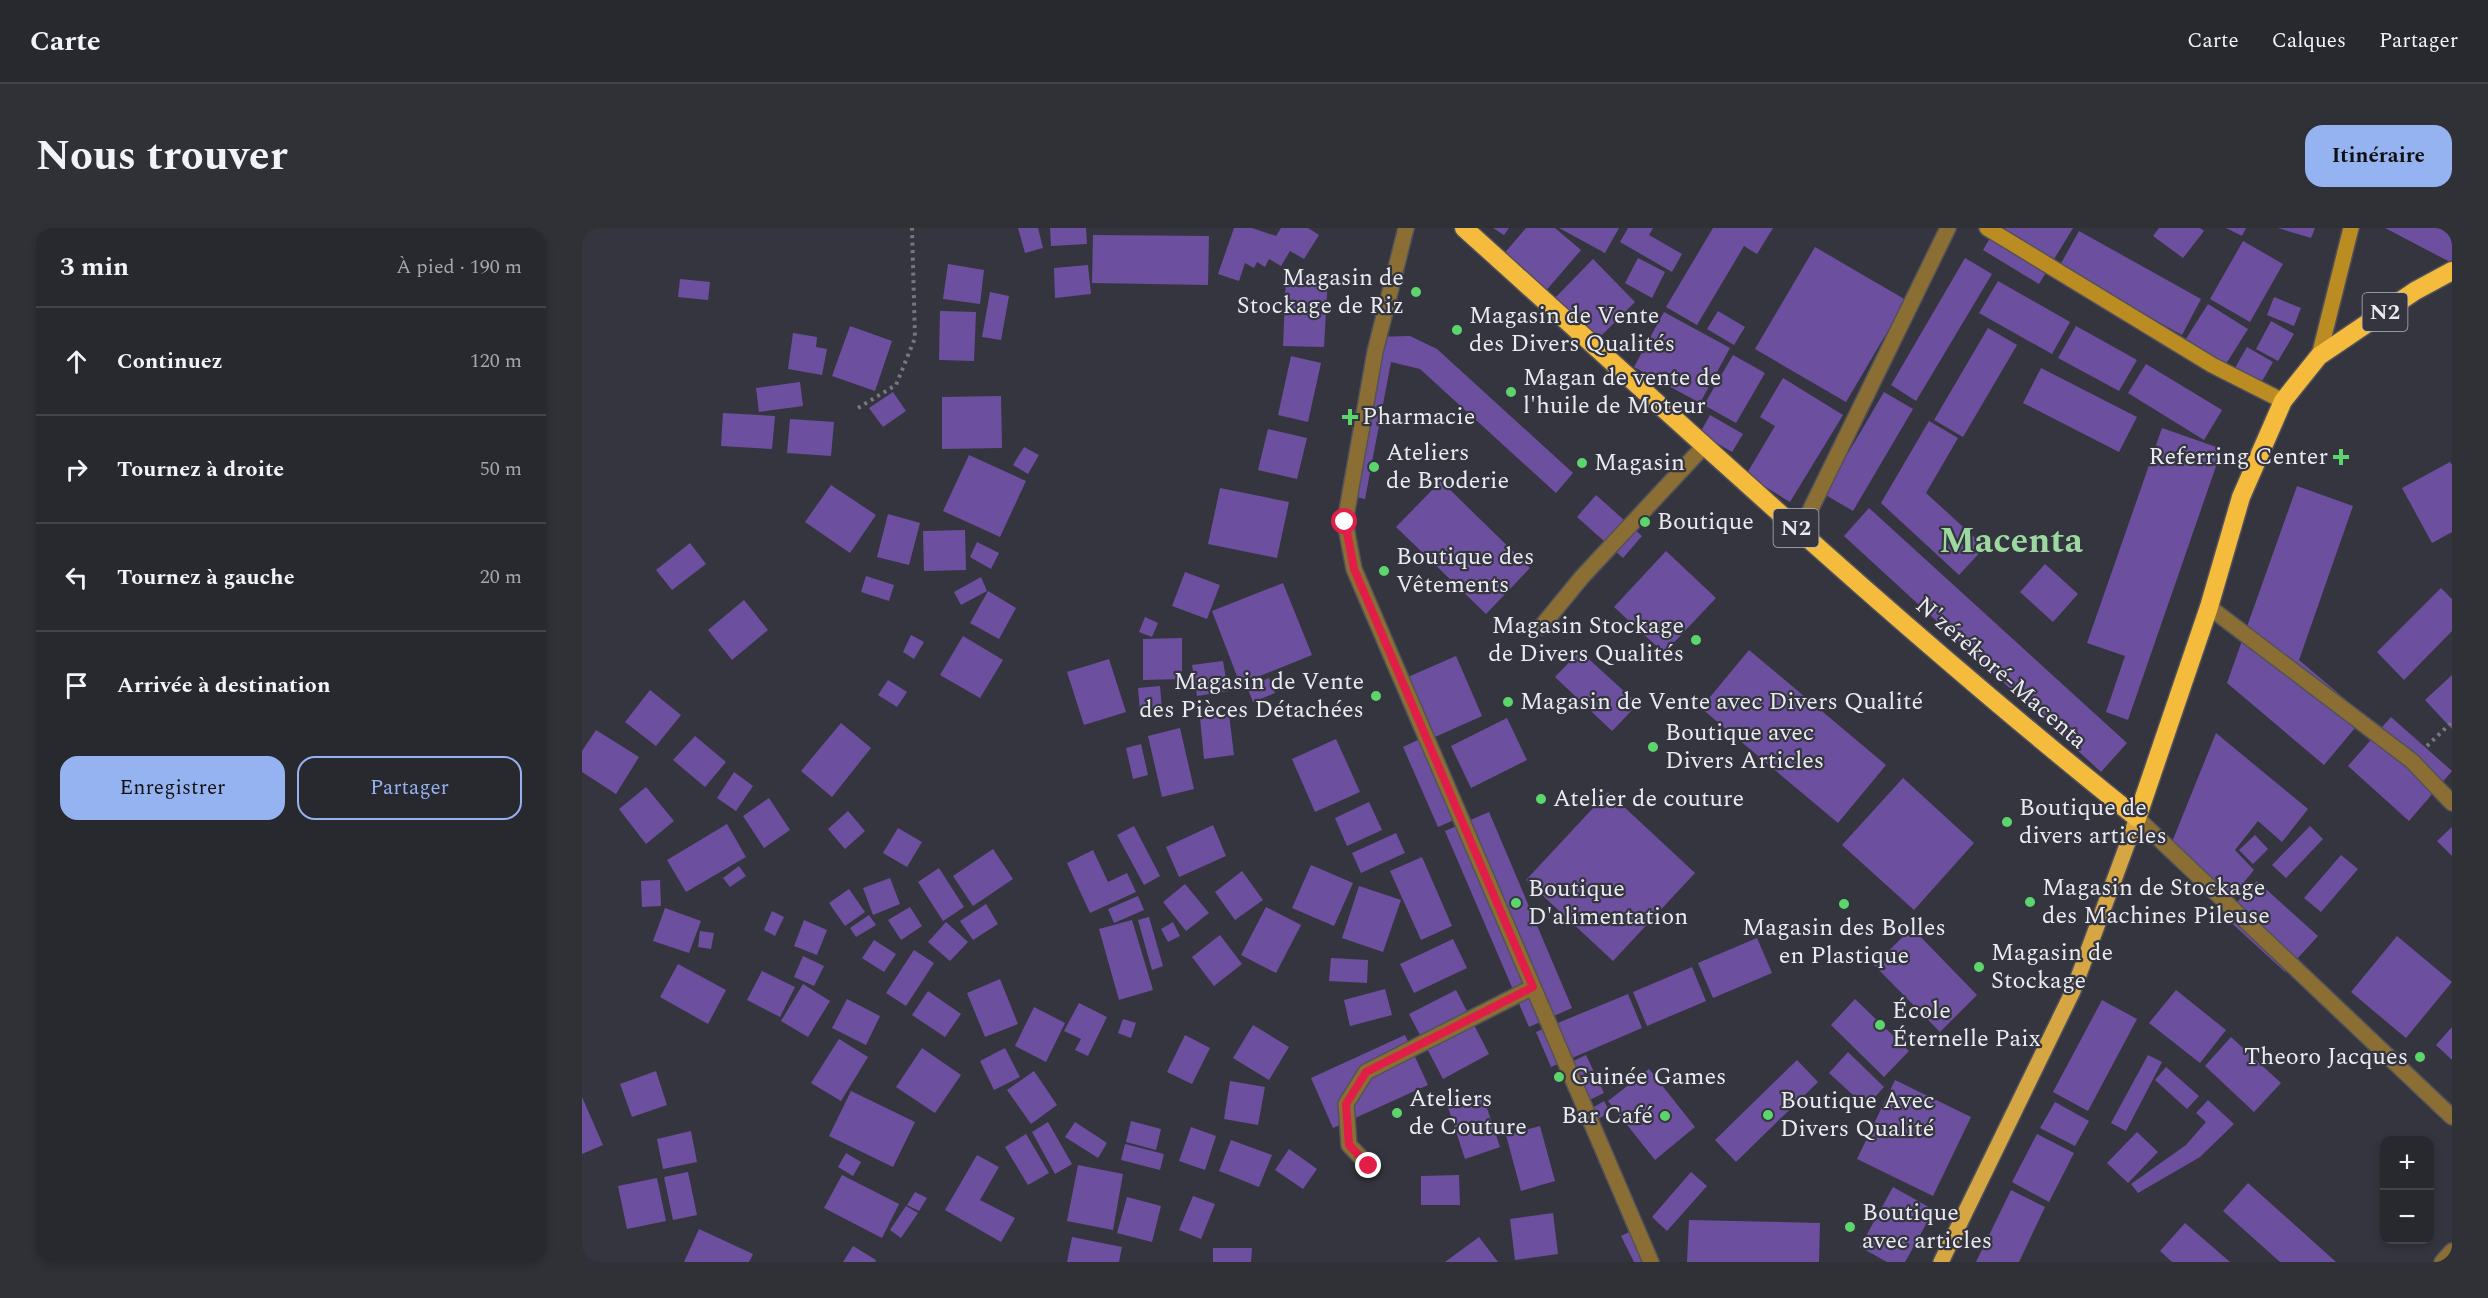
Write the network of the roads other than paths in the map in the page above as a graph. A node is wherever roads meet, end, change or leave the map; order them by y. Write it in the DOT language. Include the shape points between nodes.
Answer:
graph roads {
  1 [pos="1406,228"];
  2 [pos="1464,228"];
  3 [pos="1948,228"];
  4 [pos="1987,228"];
  5 [pos="2351,228"];
  6 [pos="2452,271"];
  7 [pos="2319,356"];
  8 [pos="2283,401"];
  9 [pos="1705,445"];
  10 [pos="1800,531"];
  11 [pos="2209,607"];
  12 [pos="1540,627"];
  13 [pos="2452,803"];
  14 [pos="2138,818"];
  15 [pos="1533,987"];
  16 [pos="2452,1117"];
  17 [pos="1369,1166"];
  18 [pos="2452,1251"];
  19 [pos="1651,1262"];
  20 [pos="1941,1262"];
  21 [pos="2442,1262"];
  1 -- 15 [label="street" via="1375,352 1345,522 1354,569"];
  2 -- 9 [label="highway, N'zérékoré-Macenta / N2"];
  3 -- 10 [label="street"];
  4 -- 8 [label="main road" via="2212,365"];
  5 -- 7 [label="main road"];
  6 -- 7 [label="highway, N2" via="2415,291"];
  7 -- 8 [label="highway, N2"];
  8 -- 11 [label="highway, N2" via="2241,497"];
  9 -- 10 [label="highway, N'zérékoré-Macenta / N2"];
  9 -- 12 [label="street"];
  10 -- 14 [label="highway, N'zérékoré-Macenta / N2" via="2044,744"];
  11 -- 13 [label="street" via="2412,761"];
  11 -- 14 [label="highway, N2"];
  14 -- 16 [label="street"];
  14 -- 20 [label="main road" via="2073,991"];
  15 -- 17 [label="street" via="1366,1072 1346,1104 1349,1145"];
  15 -- 19 [label="street"];
  18 -- 21 [label="street"];
}
